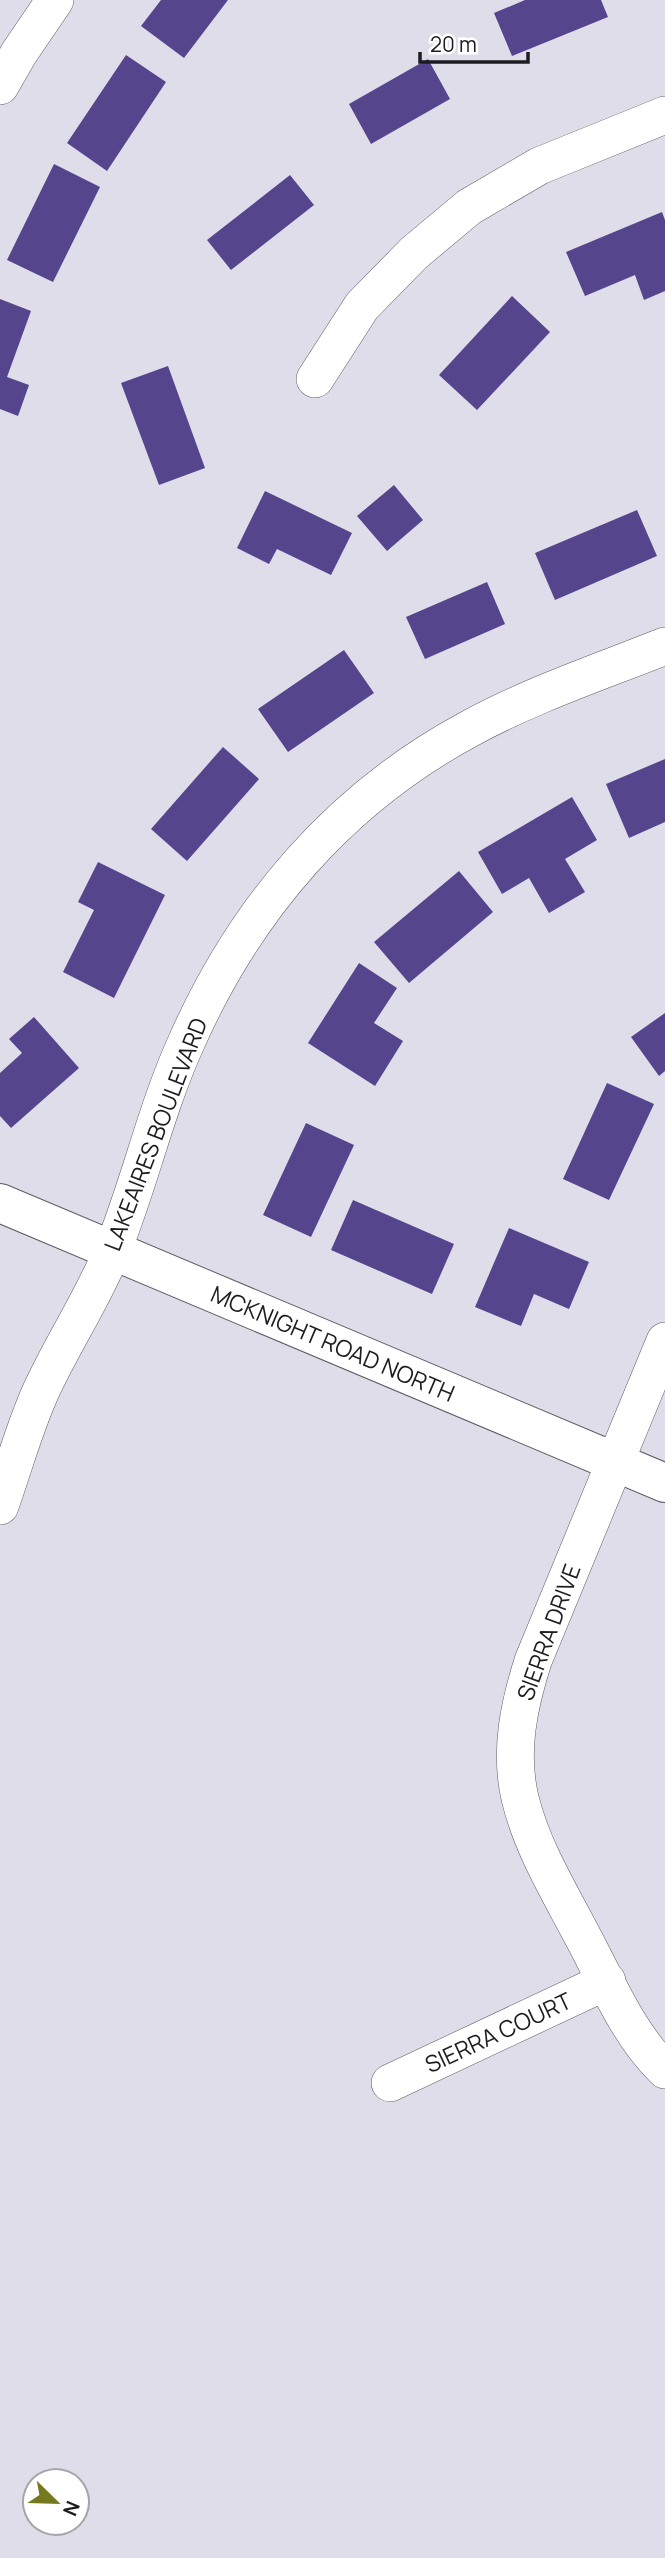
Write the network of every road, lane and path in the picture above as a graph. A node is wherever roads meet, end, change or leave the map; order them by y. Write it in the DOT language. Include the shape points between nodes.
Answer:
graph roads {
  1 [pos="55,0"];
  2 [pos="0,86"];
  3 [pos="665,115"];
  4 [pos="315,379"];
  5 [pos="665,646"];
  6 [pos="0,1203"];
  7 [pos="113,1251"];
  8 [pos="665,1340"];
  9 [pos="615,1462"];
  10 [pos="665,1483"];
  11 [pos="0,1506"];
  12 [pos="607,1981"];
  13 [pos="665,2070"];
  14 [pos="390,2083"];
  1 -- 2 [label="street"];
  3 -- 4 [label="street" via="539,166 469,207 414,253 362,306"];
  5 -- 7 [label="street, LAKEAIRES BOULEVARD" via="469,729 407,767 350,812 303,858 258,914 219,975 185,1045"];
  6 -- 7 [label="street, MCKNIGHT ROAD NORTH"];
  7 -- 9 [label="street, MCKNIGHT ROAD NORTH"];
  7 -- 11 [label="street, LAKEAIRES BOULEVARD" via="39,1394"];
  8 -- 9 [label="street, SIERRA DRIVE"];
  9 -- 10 [label="street, MCKNIGHT ROAD NORTH"];
  9 -- 12 [label="street, SIERRA DRIVE" via="533,1661 519,1705 515,1751 520,1796 535,1846"];
  12 -- 13 [label="street, SIERRA DRIVE" via="646,2052"];
  12 -- 14 [label="street, SIERRA COURT"];
}
